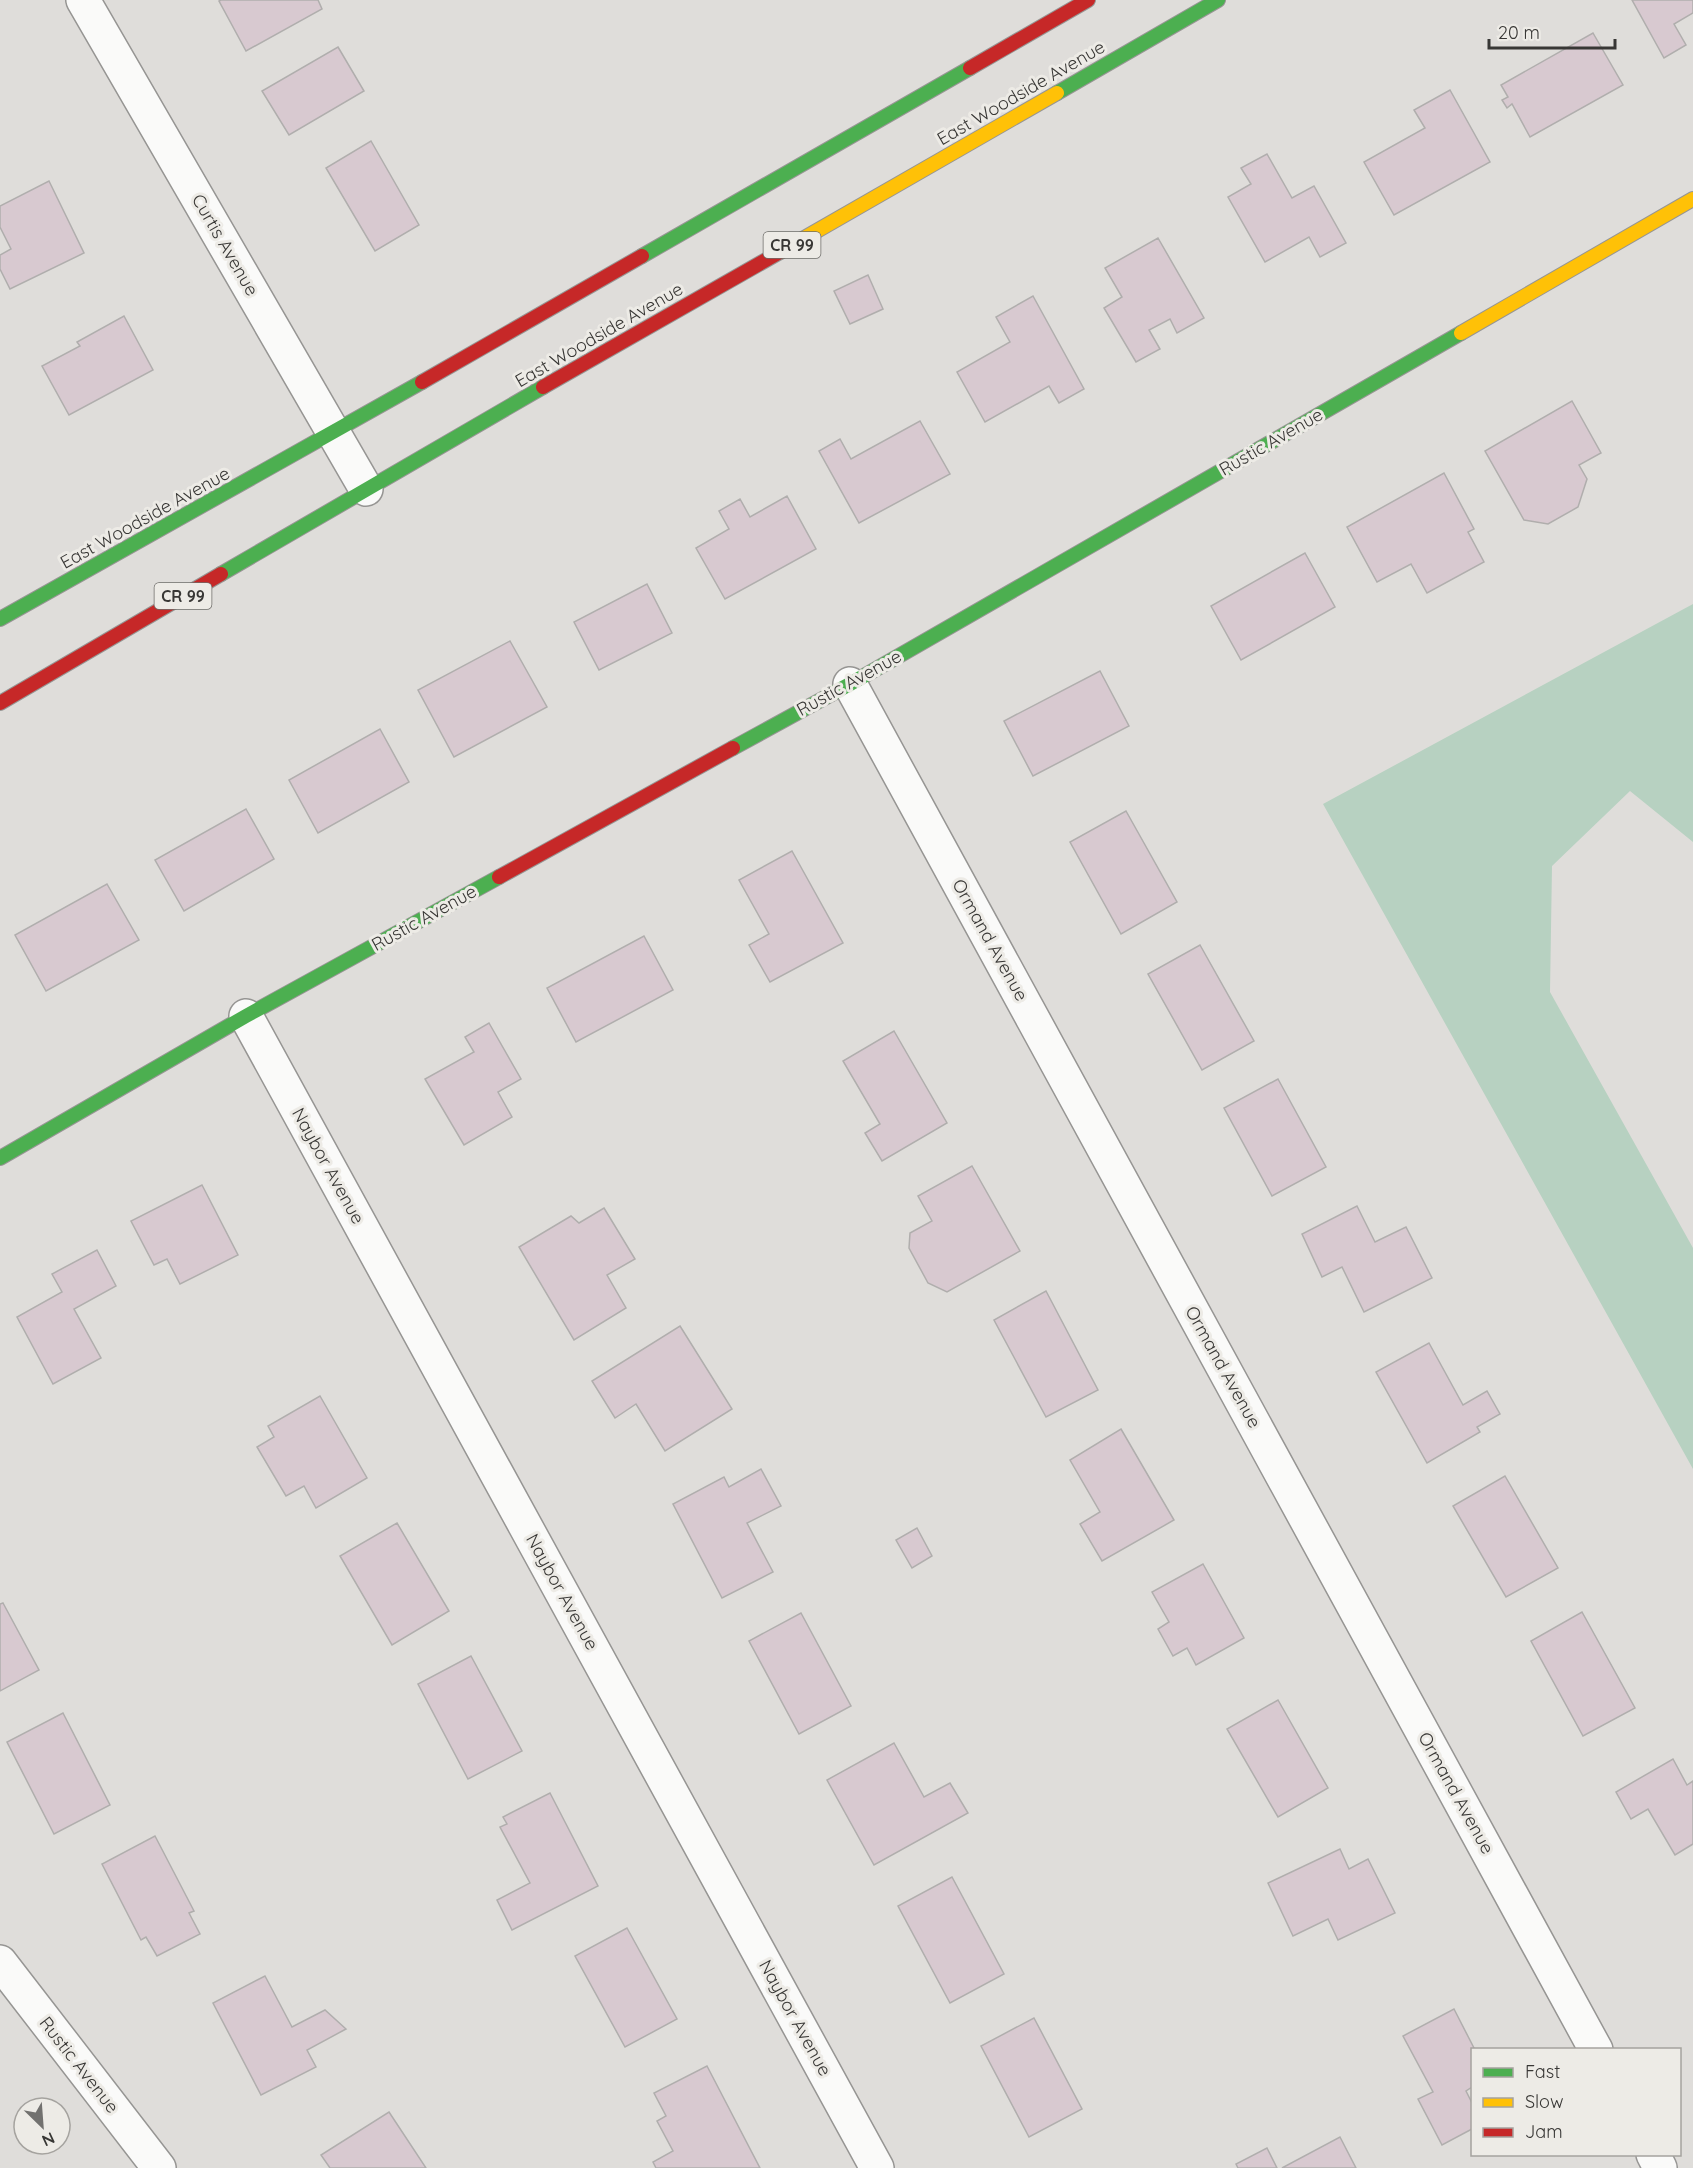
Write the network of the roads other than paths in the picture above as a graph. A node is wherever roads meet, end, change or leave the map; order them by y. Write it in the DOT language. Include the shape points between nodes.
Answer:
graph roads {
  1 [pos="83,0"];
  2 [pos="1088,0"];
  3 [pos="1218,0"];
  4 [pos="1693,199"];
  5 [pos="334,433"];
  6 [pos="366,489"];
  7 [pos="0,619"];
  8 [pos="850,684"];
  9 [pos="0,703"];
  10 [pos="246,1016"];
  11 [pos="0,1158"];
  12 [pos="0,1962"];
  13 [pos="1595,2048"];
  14 [pos="159,2168"];
  15 [pos="878,2168"];
  1 -- 5 [label="street, Curtis Avenue"];
  2 -- 5 [label="main road, East Woodside Avenue"];
  3 -- 6 [label="main road, East Woodside Avenue / CR 99"];
  4 -- 8 [label="main road, Rustic Avenue"];
  5 -- 6 [label="street, Curtis Avenue"];
  5 -- 7 [label="main road, East Woodside Avenue"];
  6 -- 9 [label="main road, East Woodside Avenue / CR 99"];
  8 -- 10 [label="main road, Rustic Avenue"];
  8 -- 13 [label="street, Ormand Avenue"];
  10 -- 11 [label="main road, Rustic Avenue"];
  10 -- 15 [label="street, Naybor Avenue"];
  12 -- 14 [label="street, Rustic Avenue"];
}
